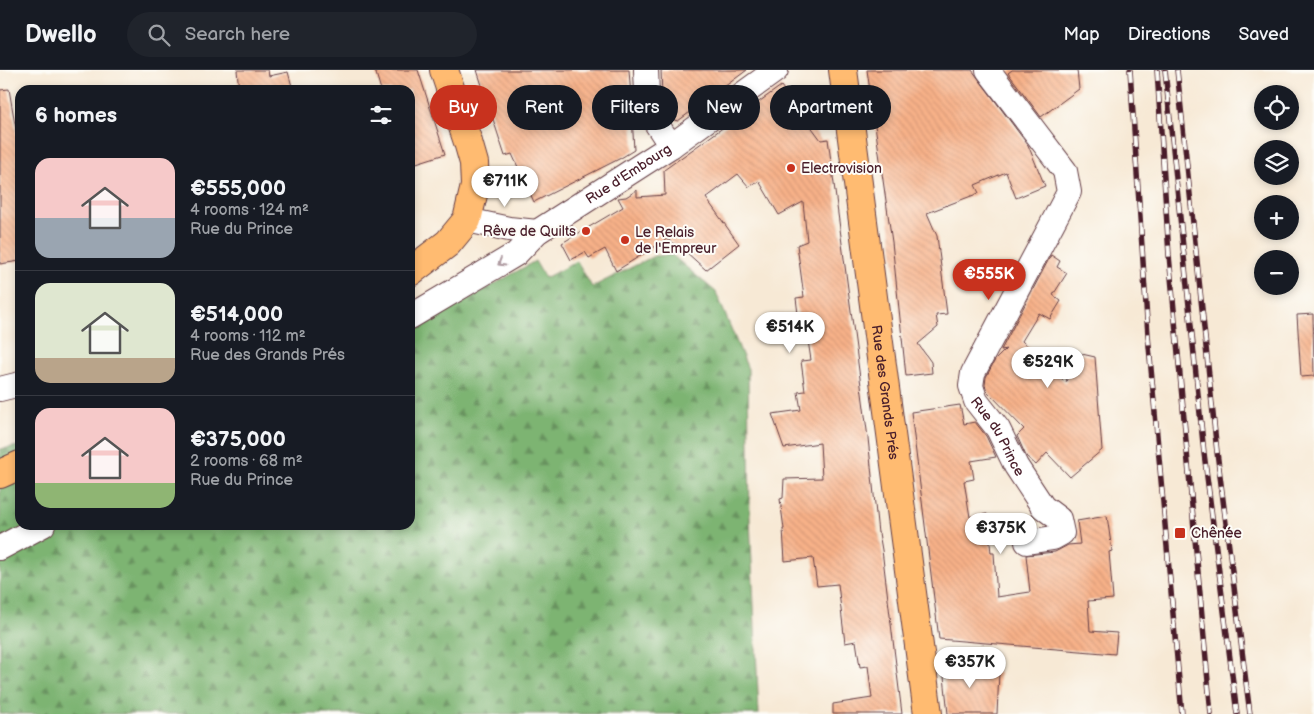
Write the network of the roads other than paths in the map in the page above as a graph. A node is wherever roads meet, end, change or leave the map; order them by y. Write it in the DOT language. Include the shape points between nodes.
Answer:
graph roads {
  1 [pos="444,70"];
  2 [pos="646,70"];
  3 [pos="776,70"];
  4 [pos="843,70"];
  5 [pos="988,70"];
  6 [pos="671,146"];
  7 [pos="467,220"];
  8 [pos="537,232"];
  9 [pos="415,268"];
  10 [pos="415,314"];
  11 [pos="15,385"];
  12 [pos="0,389"];
  13 [pos="15,466"];
  14 [pos="0,474"];
  15 [pos="33,530"];
  16 [pos="1027,542"];
  17 [pos="0,548"];
  18 [pos="928,714"];
  1 -- 7 [label="main road" via="474,162 475,186"];
  2 -- 6 [label="street" via="646,94 652,117"];
  3 -- 6 [label="street, Rue d'Embourg"];
  4 -- 18 [label="main road, Rue des Grands Prés"];
  5 -- 16 [label="street, Rue du Prince" via="1065,171 1069,192 973,373 971,386 976,401 998,429 1016,466 1043,507 1059,519 1062,533 1053,538"];
  6 -- 8 [label="street, Rue d'Embourg"];
  7 -- 8 [label="street"];
  7 -- 9 [label="main road" via="448,243"];
  8 -- 10 [label="street, Rue d'Embourg, one-way" via="516,254"];
  11 -- 12 [label="street"];
  13 -- 14 [label="main road"];
  15 -- 17 [label="street"];
}
